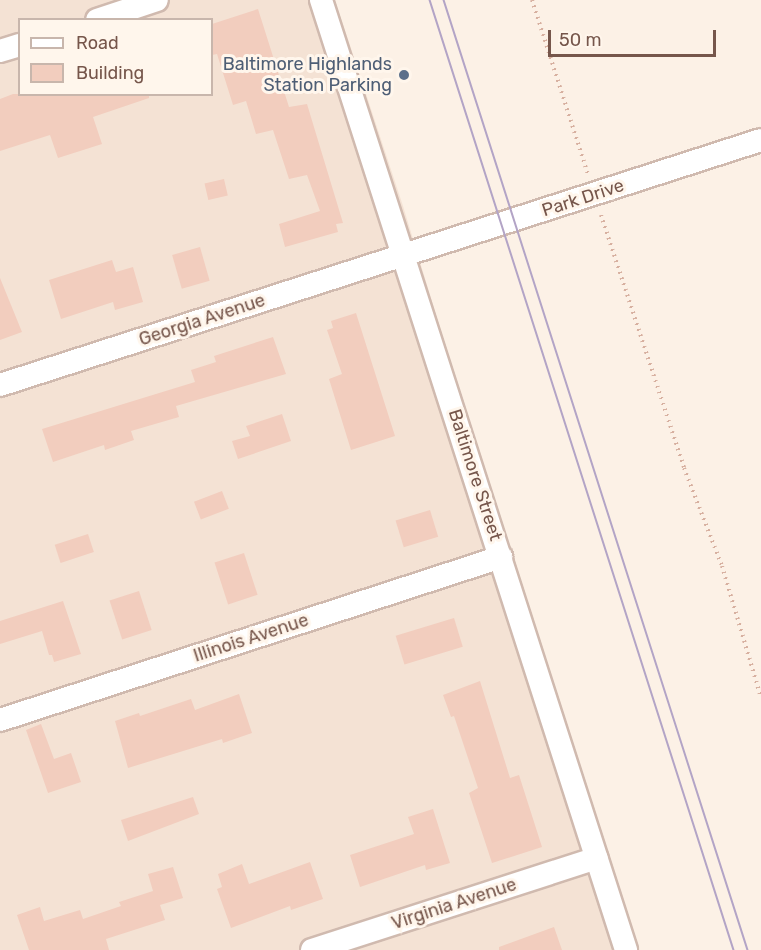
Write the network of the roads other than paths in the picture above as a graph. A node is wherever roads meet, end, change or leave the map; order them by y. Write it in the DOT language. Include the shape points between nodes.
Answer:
graph roads {
  1 [pos="157,0"];
  2 [pos="321,0"];
  3 [pos="103,18"];
  4 [pos="18,46"];
  5 [pos="0,51"];
  6 [pos="761,140"];
  7 [pos="404,254"];
  8 [pos="0,386"];
  9 [pos="501,557"];
  10 [pos="0,720"];
  11 [pos="596,858"];
  12 [pos="312,950"];
  13 [pos="626,950"];
  1 -- 3 [label="street"];
  2 -- 7 [label="street, Baltimore Street"];
  4 -- 5 [label="street"];
  6 -- 7 [label="street, Park Drive"];
  7 -- 8 [label="street, Georgia Avenue"];
  7 -- 9 [label="street, Baltimore Street"];
  9 -- 10 [label="street, Illinois Avenue"];
  9 -- 11 [label="street, Baltimore Street"];
  11 -- 12 [label="street, Virginia Avenue"];
  11 -- 13 [label="street, Baltimore Street"];
}
